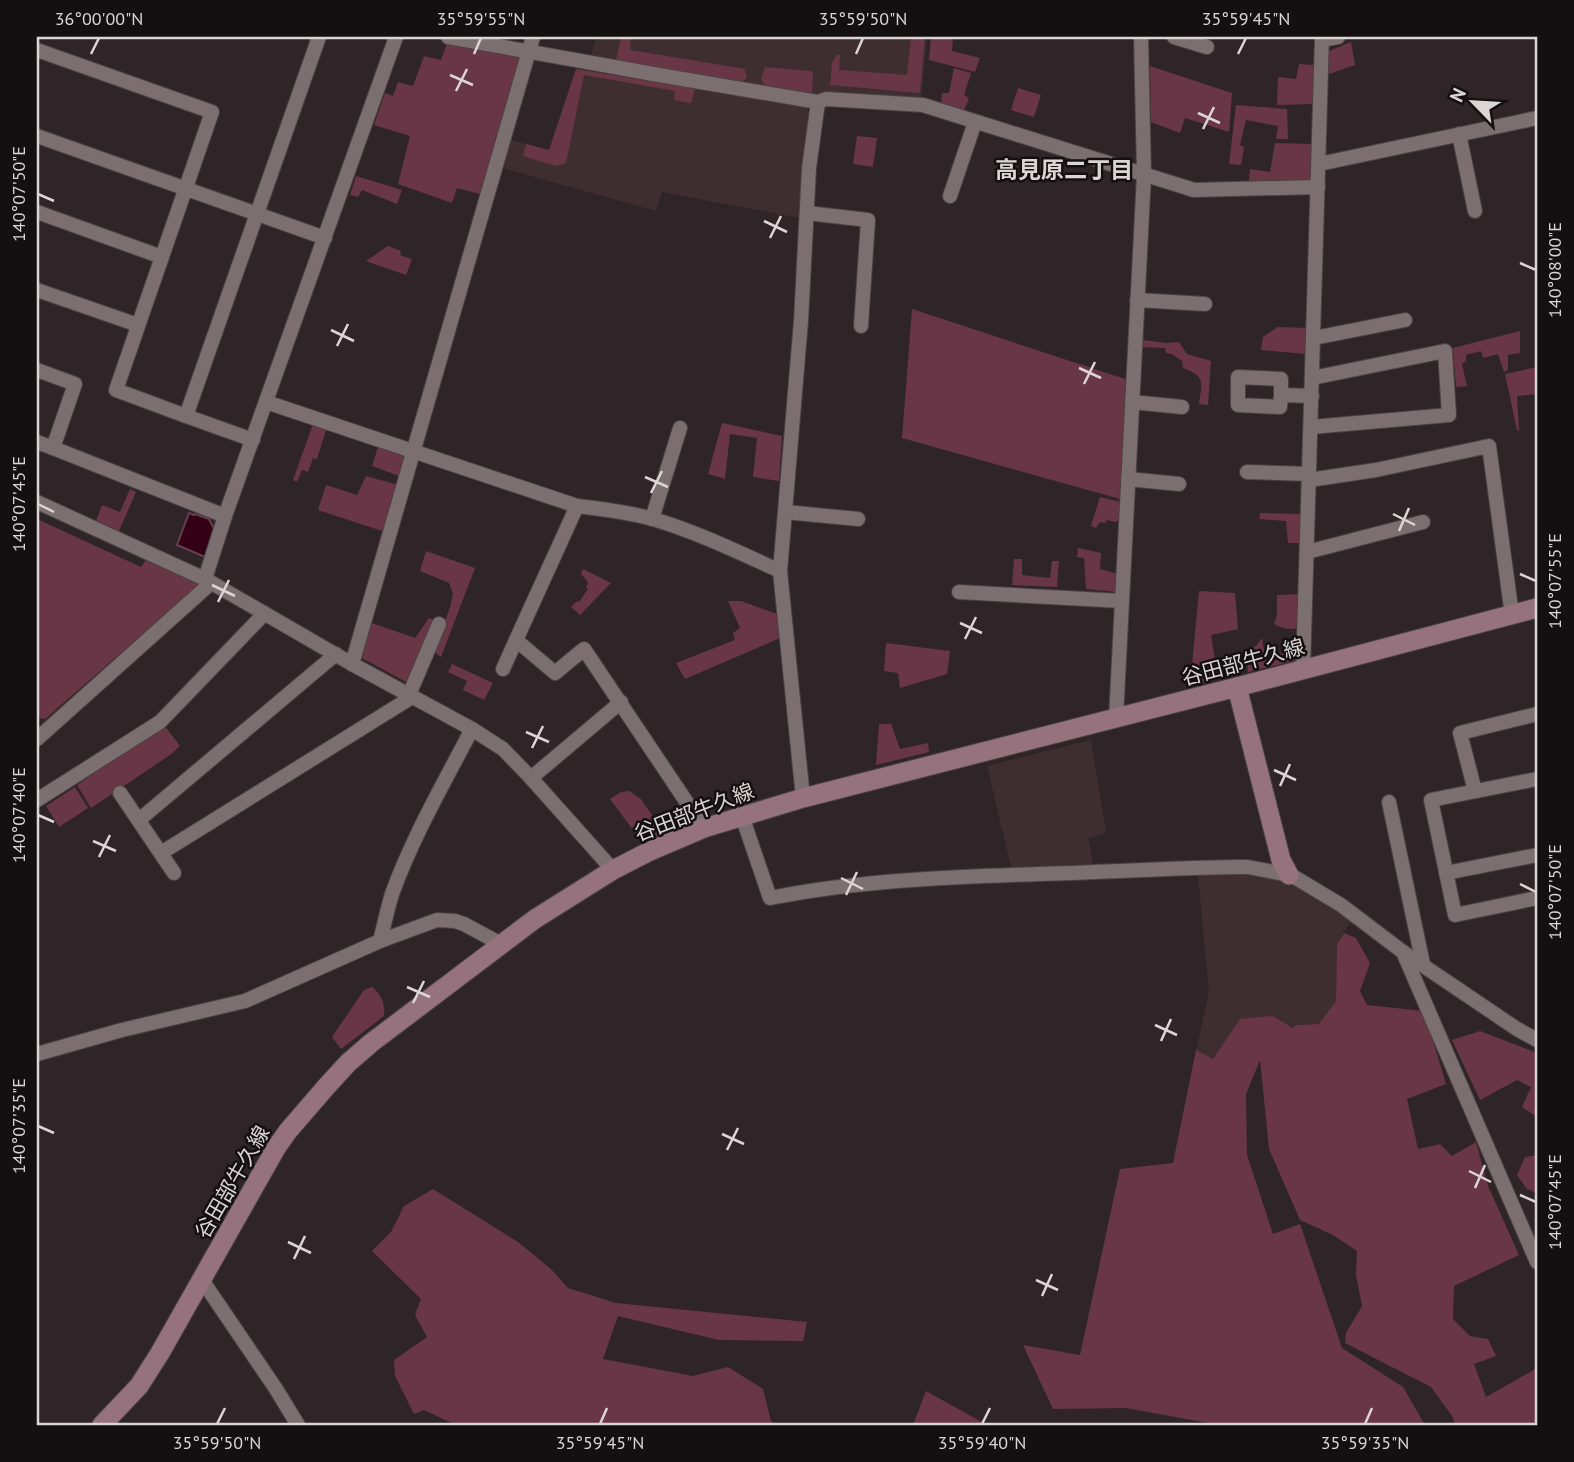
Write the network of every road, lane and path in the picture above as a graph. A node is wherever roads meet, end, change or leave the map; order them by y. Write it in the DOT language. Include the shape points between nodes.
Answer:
graph roads {
  1 [pos="319,37"];
  2 [pos="396,37"];
  3 [pos="456,37"];
  4 [pos="1141,37"];
  5 [pos="1174,37"];
  6 [pos="1338,37"];
  7 [pos="1322,38"];
  8 [pos="531,44"];
  9 [pos="1207,47"];
  10 [pos="37,50"];
  11 [pos="818,102"];
  12 [pos="1537,121"];
  13 [pos="975,122"];
  14 [pos="1459,134"];
  15 [pos="37,136"];
  16 [pos="1319,164"];
  17 [pos="1144,175"];
  18 [pos="1318,187"];
  19 [pos="186,188"];
  20 [pos="950,196"];
  21 [pos="1475,211"];
  22 [pos="37,212"];
  23 [pos="257,213"];
  24 [pos="807,213"];
  25 [pos="325,237"];
  26 [pos="162,257"];
  27 [pos="37,289"];
  28 [pos="1137,300"];
  29 [pos="1205,304"];
  30 [pos="1405,320"];
  31 [pos="138,326"];
  32 [pos="861,326"];
  33 [pos="1314,338"];
  34 [pos="37,370"];
  35 [pos="1312,378"];
  36 [pos="1281,395"];
  37 [pos="1312,396"];
  38 [pos="266,402"];
  39 [pos="1132,402"];
  40 [pos="1182,407"];
  41 [pos="186,416"];
  42 [pos="1311,427"];
  43 [pos="680,428"];
  44 [pos="253,440"];
  45 [pos="37,442"];
  46 [pos="52,448"];
  47 [pos="412,452"];
  48 [pos="1247,472"];
  49 [pos="1309,477"];
  50 [pos="1128,480"];
  51 [pos="1179,484"];
  52 [pos="37,502"];
  53 [pos="577,506"];
  54 [pos="785,512"];
  55 [pos="225,516"];
  56 [pos="652,519"];
  57 [pos="858,519"];
  58 [pos="1423,523"];
  59 [pos="1307,552"];
  60 [pos="780,571"];
  61 [pos="208,581"];
  62 [pos="959,592"];
  63 [pos="1122,601"];
  64 [pos="1537,608"];
  65 [pos="264,614"];
  66 [pos="1512,615"];
  67 [pos="439,624"];
  68 [pos="516,640"];
  69 [pos="336,654"];
  70 [pos="352,664"];
  71 [pos="503,669"];
  72 [pos="1303,670"];
  73 [pos="1237,687"];
  74 [pos="411,696"];
  75 [pos="621,702"];
  76 [pos="1537,714"];
  77 [pos="1116,718"];
  78 [pos="472,729"];
  79 [pos="37,739"];
  80 [pos="531,778"];
  81 [pos="1537,779"];
  82 [pos="1475,791"];
  83 [pos="120,793"];
  84 [pos="803,798"];
  85 [pos="37,800"];
  86 [pos="1389,802"];
  87 [pos="742,816"];
  88 [pos="139,820"];
  89 [pos="704,828"];
  90 [pos="161,853"];
  91 [pos="1537,855"];
  92 [pos="613,870"];
  93 [pos="174,873"];
  94 [pos="1446,873"];
  95 [pos="1289,875"];
  96 [pos="1537,898"];
  97 [pos="380,941"];
  98 [pos="501,944"];
  99 [pos="1404,952"];
  100 [pos="1423,964"];
  101 [pos="1537,1040"];
  102 [pos="37,1054"];
  103 [pos="1537,1262"];
  104 [pos="202,1280"];
  105 [pos="102,1425"];
  106 [pos="298,1425"];
  1 -- 23 [label="street"];
  2 -- 25 [label="street"];
  3 -- 8 [label="street"];
  4 -- 17 [label="street"];
  5 -- 9 [label="street"];
  6 -- 7 [label="street"];
  7 -- 16 [label="street"];
  8 -- 11 [label="street" via="659,75"];
  8 -- 47 [label="street"];
  10 -- 19 [label="street" via="212,112"];
  11 -- 13 [label="street" via="923,105"];
  11 -- 24 [label="street"];
  12 -- 14 [label="street"];
  13 -- 17 [label="street"];
  13 -- 20 [label="street"];
  14 -- 16 [label="street"];
  14 -- 21 [label="street"];
  15 -- 19 [label="street"];
  16 -- 18 [label="street"];
  17 -- 18 [label="street" via="1194,190"];
  17 -- 28 [label="street"];
  18 -- 33 [label="street"];
  19 -- 23 [label="street"];
  19 -- 26 [label="street"];
  22 -- 26 [label="street"];
  23 -- 25 [label="street"];
  23 -- 41 [label="street"];
  24 -- 32 [label="street" via="868,220"];
  24 -- 54 [label="street"];
  25 -- 38 [label="street"];
  26 -- 31 [label="street"];
  27 -- 31 [label="street"];
  28 -- 29 [label="street"];
  28 -- 39 [label="street"];
  30 -- 33 [label="street"];
  31 -- 41 [label="street" via="116,390"];
  33 -- 35 [label="street"];
  34 -- 46 [label="street" via="75,384"];
  35 -- 37 [label="street"];
  35 -- 42 [label="street" via="1445,351 1449,415"];
  36 -- 37 [label="street"];
  37 -- 42 [label="street"];
  38 -- 44 [label="street"];
  38 -- 47 [label="street"];
  39 -- 40 [label="street"];
  39 -- 50 [label="street"];
  41 -- 44 [label="street"];
  42 -- 49 [label="street"];
  43 -- 56 [label="street"];
  44 -- 55 [label="street"];
  45 -- 46 [label="street"];
  46 -- 55 [label="street"];
  47 -- 53 [label="street"];
  47 -- 70 [label="street"];
  48 -- 49 [label="street"];
  49 -- 59 [label="street"];
  49 -- 66 [label="street" via="1376,470 1489,446"];
  50 -- 51 [label="street"];
  50 -- 63 [label="street"];
  52 -- 61 [label="street"];
  53 -- 56 [label="street"];
  53 -- 68 [label="street"];
  54 -- 57 [label="street"];
  54 -- 60 [label="street"];
  55 -- 61 [label="street"];
  56 -- 60 [label="street"];
  58 -- 59 [label="street"];
  59 -- 72 [label="street"];
  60 -- 84 [label="street"];
  61 -- 65 [label="street"];
  61 -- 79 [label="street"];
  62 -- 63 [label="street"];
  63 -- 77 [label="street"];
  64 -- 66 [label="main road, 谷田部牛久線"];
  65 -- 69 [label="street"];
  65 -- 85 [label="street" via="160,722"];
  66 -- 72 [label="main road, 谷田部牛久線"];
  67 -- 74 [label="street"];
  68 -- 71 [label="street"];
  68 -- 75 [label="street" via="555,673 584,649"];
  69 -- 70 [label="street"];
  69 -- 88 [label="street"];
  70 -- 74 [label="street"];
  72 -- 73 [label="main road, 谷田部牛久線"];
  73 -- 77 [label="main road, 谷田部牛久線"];
  73 -- 95 [label="main road" via="1280,860"];
  74 -- 78 [label="street"];
  74 -- 90 [label="street"];
  75 -- 80 [label="street"];
  75 -- 89 [label="street"];
  76 -- 82 [label="street" via="1460,733"];
  77 -- 84 [label="main road, 谷田部牛久線"];
  78 -- 80 [label="street" via="503,749"];
  78 -- 97 [label="street" via="420,828"];
  80 -- 92 [label="street"];
  81 -- 82 [label="street"];
  82 -- 94 [label="street" via="1431,800"];
  83 -- 88 [label="street"];
  84 -- 87 [label="main road, 谷田部牛久線"];
  86 -- 100 [label="street"];
  87 -- 89 [label="main road, 谷田部牛久線"];
  87 -- 95 [label="street" via="770,898 854,884 1008,875 1237,867"];
  88 -- 90 [label="street"];
  89 -- 92 [label="main road, 谷田部牛久線"];
  90 -- 93 [label="street"];
  91 -- 94 [label="street"];
  92 -- 98 [label="main road, 谷田部牛久線"];
  94 -- 96 [label="street" via="1455,915"];
  95 -- 99 [label="street"];
  97 -- 98 [label="street" via="437,920 464,924"];
  97 -- 102 [label="street" via="244,1001"];
  98 -- 104 [label="main road, 谷田部牛久線" via="371,1043 326,1087 276,1149"];
  99 -- 100 [label="street"];
  99 -- 103 [label="street"];
  100 -- 101 [label="street"];
  104 -- 105 [label="main road, 谷田部牛久線" via="139,1386"];
  104 -- 106 [label="street"];
}
